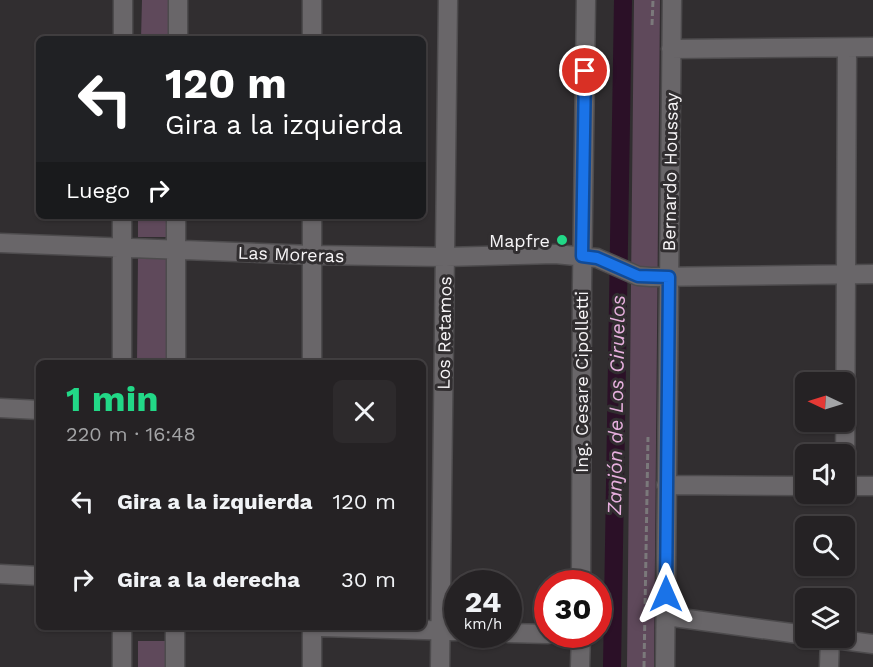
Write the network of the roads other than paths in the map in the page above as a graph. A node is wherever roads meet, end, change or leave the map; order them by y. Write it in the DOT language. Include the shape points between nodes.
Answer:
graph roads {
  1 [pos="123,0"];
  2 [pos="178,0"];
  3 [pos="312,0"];
  4 [pos="448,0"];
  5 [pos="586,0"];
  6 [pos="672,0"];
  7 [pos="123,36"];
  8 [pos="178,36"];
  9 [pos="312,36"];
  10 [pos="873,47"];
  11 [pos="847,48"];
  12 [pos="671,49"];
  13 [pos="122,219"];
  14 [pos="176,219"];
  15 [pos="312,219"];
  16 [pos="0,243"];
  17 [pos="121,249"];
  18 [pos="176,249"];
  19 [pos="312,255"];
  20 [pos="445,257"];
  21 [pos="589,257"];
  22 [pos="846,274"];
  23 [pos="873,274"];
  24 [pos="669,277"];
  25 [pos="122,360"];
  26 [pos="176,360"];
  27 [pos="312,360"];
  28 [pos="0,408"];
  29 [pos="36,410"];
  30 [pos="845,444"];
  31 [pos="666,485"];
  32 [pos="795,486"];
  33 [pos="855,486"];
  34 [pos="873,486"];
  35 [pos="448,570"];
  36 [pos="581,570"];
  37 [pos="0,574"];
  38 [pos="36,576"];
  39 [pos="666,616"];
  40 [pos="122,630"];
  41 [pos="175,630"];
  42 [pos="312,630"];
  43 [pos="417,630"];
  44 [pos="444,631"];
  45 [pos="795,633"];
  46 [pos="855,642"];
  47 [pos="873,644"];
  48 [pos="445,648"];
  49 [pos="581,648"];
  50 [pos="828,648"];
  51 [pos="122,667"];
  52 [pos="175,667"];
  53 [pos="312,667"];
  54 [pos="441,667"];
  55 [pos="580,667"];
  56 [pos="665,667"];
  57 [pos="829,667"];
  1 -- 7 [label="street"];
  2 -- 8 [label="street"];
  3 -- 9 [label="street"];
  4 -- 20 [label="street, Los Retamos"];
  5 -- 21 [label="street, Ing. Cesare Cipolletti"];
  6 -- 12 [label="street, Bernardo Houssay"];
  10 -- 11 [label="street"];
  11 -- 12 [label="street"];
  11 -- 22 [label="street"];
  12 -- 24 [label="street, Bernardo Houssay"];
  13 -- 17 [label="street"];
  14 -- 18 [label="street"];
  15 -- 19 [label="street"];
  16 -- 17 [label="street, Las Moreras"];
  17 -- 18 [label="street, Las Moreras"];
  17 -- 25 [label="street"];
  18 -- 19 [label="street, Las Moreras"];
  18 -- 26 [label="street"];
  19 -- 20 [label="street, Las Moreras"];
  19 -- 27 [label="street"];
  20 -- 21 [label="street, Las Moreras"];
  20 -- 35 [label="street, Los Retamos"];
  21 -- 24 [label="street" via="638,276"];
  21 -- 36 [label="street, Ing. Cesare Cipolletti"];
  22 -- 23 [label="street"];
  22 -- 24 [label="street"];
  22 -- 30 [label="street"];
  24 -- 31 [label="street, Bernardo Houssay"];
  28 -- 29 [label="street"];
  31 -- 32 [label="street"];
  31 -- 39 [label="street, Bernardo Houssay"];
  33 -- 34 [label="street"];
  37 -- 38 [label="street"];
  39 -- 45 [label="street"];
  39 -- 56 [label="street, Bernardo Houssay"];
  40 -- 51 [label="street"];
  41 -- 52 [label="street"];
  42 -- 53 [label="street"];
  43 -- 44 [label="street"];
  46 -- 47 [label="street"];
  48 -- 54 [label="street, Los Retamos"];
  49 -- 55 [label="street"];
  50 -- 57 [label="street"];
}
